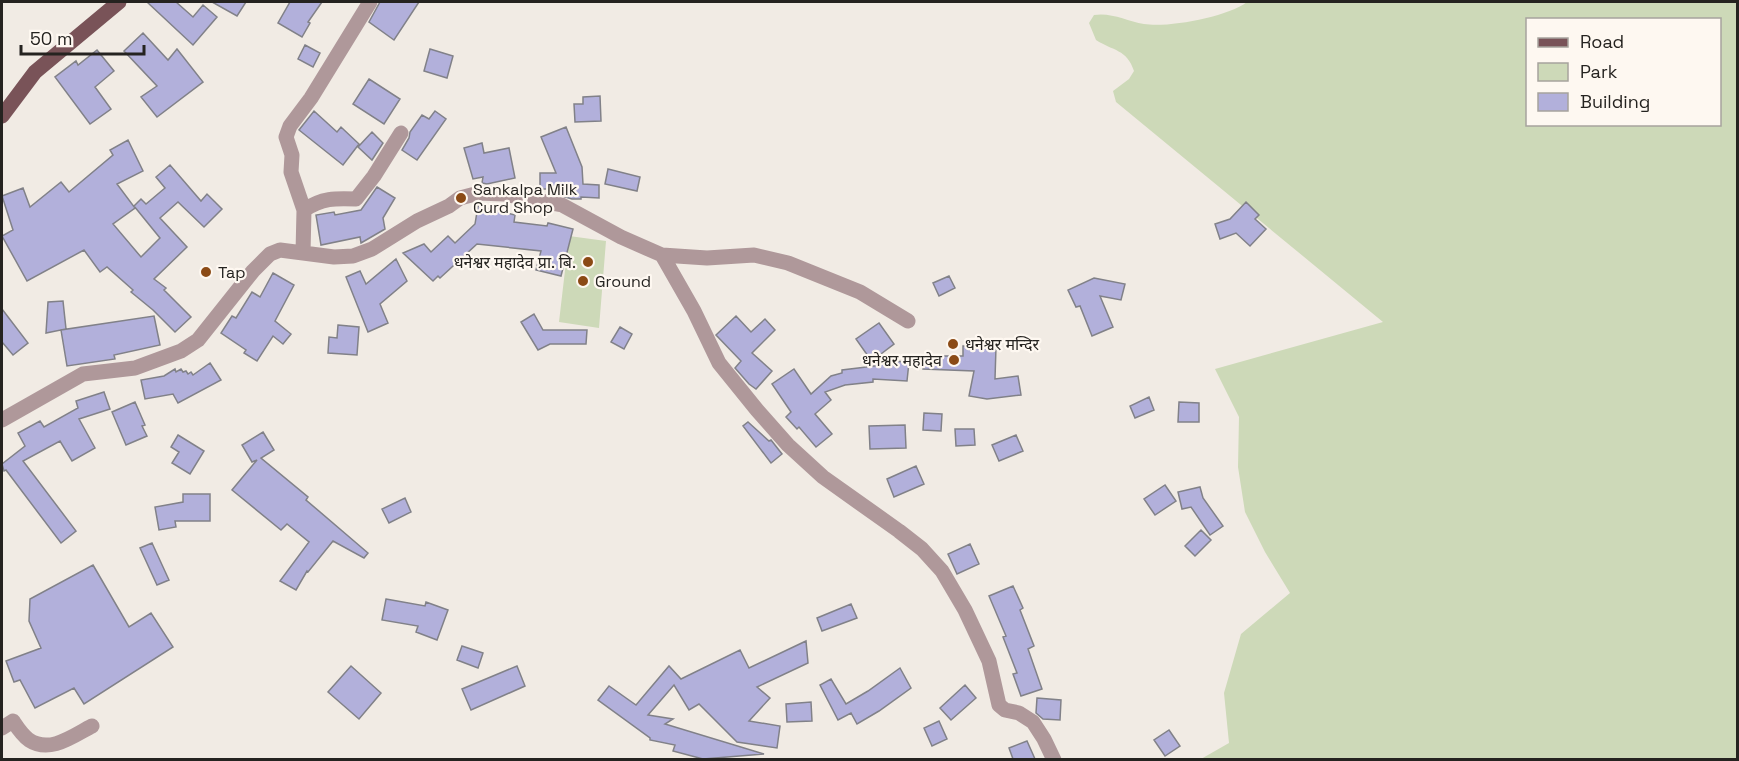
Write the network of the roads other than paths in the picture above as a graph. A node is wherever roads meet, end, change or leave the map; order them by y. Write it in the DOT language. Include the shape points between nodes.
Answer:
graph roads {
  1 [pos="119,2"];
  2 [pos="370,2"];
  3 [pos="2,116"];
  4 [pos="401,133"];
  5 [pos="304,210"];
  6 [pos="303,253"];
  7 [pos="662,255"];
  8 [pos="908,321"];
  9 [pos="2,420"];
  10 [pos="92,726"];
  11 [pos="2,728"];
  12 [pos="1054,759"];
  1 -- 3 [label="main road" via="35,72"];
  2 -- 5 [label="street" via="286,137 292,155 291,172"];
  4 -- 5 [label="street" via="356,199 317,201"];
  5 -- 6 [label="street"];
  6 -- 7 [label="street" via="353,256 460,198 480,193 562,205"];
  6 -- 9 [label="street" via="280,250 270,254 198,340 181,351 135,368 83,374"];
  7 -- 8 [label="street" via="754,255 788,263 860,292"];
  7 -- 12 [label="street" via="719,363 788,445 823,477 921,549 942,571 989,661 999,705 1033,722"];
  10 -- 11 [label="street" via="68,740 41,746 27,739 13,721"];
}
